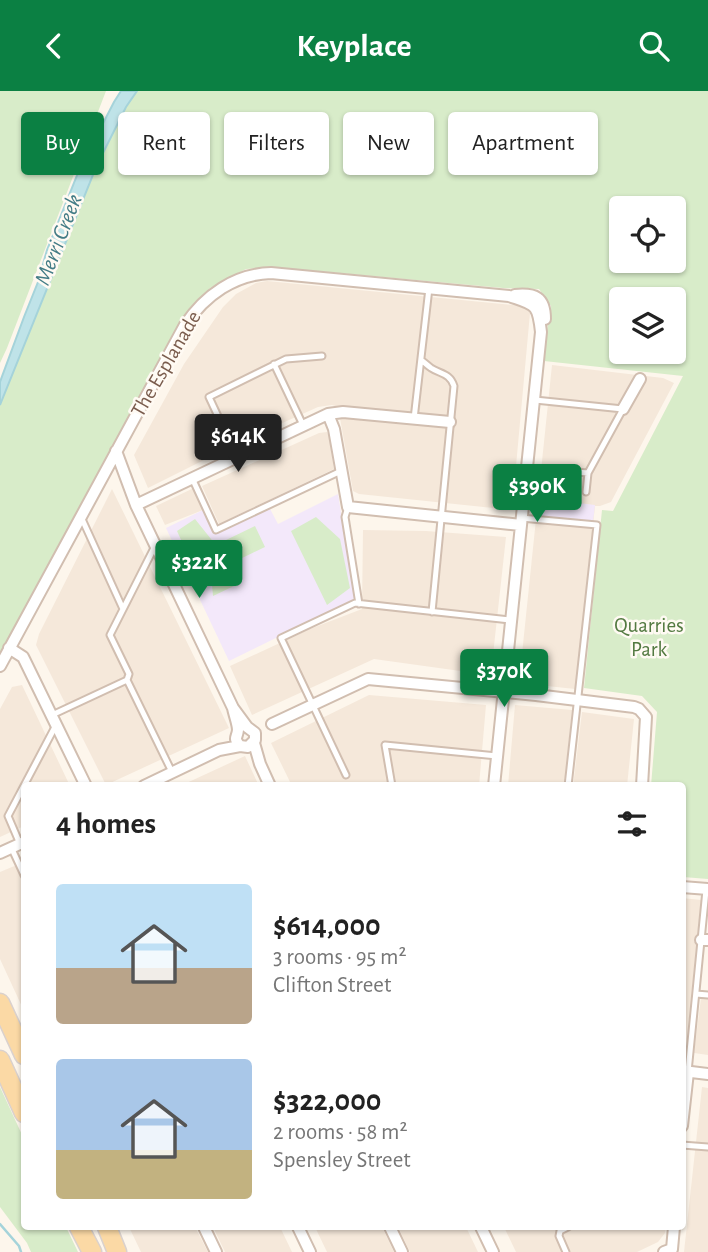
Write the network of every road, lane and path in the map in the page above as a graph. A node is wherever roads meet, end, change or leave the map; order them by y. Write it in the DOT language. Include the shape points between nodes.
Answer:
graph roads {
  1 [pos="429,288"];
  2 [pos="322,356"];
  3 [pos="421,360"];
  4 [pos="274,364"];
  5 [pos="639,379"];
  6 [pos="534,400"];
  7 [pos="624,409"];
  8 [pos="328,414"];
  9 [pos="414,419"];
  10 [pos="450,422"];
  11 [pos="304,425"];
  12 [pos="116,451"];
  13 [pos="237,457"];
  14 [pos="527,468"];
  15 [pos="341,471"];
  16 [pos="588,473"];
  17 [pos="192,478"];
  18 [pos="586,492"];
  19 [pos="136,505"];
  20 [pos="348,507"];
  21 [pos="81,517"];
  22 [pos="442,517"];
  23 [pos="521,521"];
  24 [pos="155,545"];
  25 [pos="359,604"];
  26 [pos="123,609"];
  27 [pos="432,612"];
  28 [pos="511,620"];
  29 [pos="9,648"];
  30 [pos="0,666"];
  31 [pos="127,680"];
  32 [pos="503,693"];
  33 [pos="577,700"];
  34 [pos="314,705"];
  35 [pos="54,720"];
  36 [pos="272,724"];
  37 [pos="244,738"];
  38 [pos="497,756"];
  39 [pos="172,772"];
  40 [pos="346,775"];
  41 [pos="24,782"];
  42 [pos="84,782"];
  43 [pos="152,782"];
  44 [pos="268,782"];
  45 [pos="392,782"];
  46 [pos="494,782"];
  47 [pos="568,782"];
  48 [pos="642,782"];
  49 [pos="21,789"];
  50 [pos="19,844"];
  51 [pos="0,853"];
  52 [pos="686,887"];
  53 [pos="707,889"];
  54 [pos="705,940"];
  55 [pos="696,994"];
  56 [pos="708,995"];
  57 [pos="0,1003"];
  58 [pos="21,1048"];
  59 [pos="0,1060"];
  60 [pos="686,1064"];
  61 [pos="686,1071"];
  62 [pos="708,1074"];
  63 [pos="21,1106"];
  64 [pos="686,1145"];
  65 [pos="708,1147"];
  66 [pos="81,1230"];
  67 [pos="108,1230"];
  68 [pos="205,1230"];
  69 [pos="299,1230"];
  70 [pos="391,1230"];
  71 [pos="483,1230"];
  72 [pos="559,1230"];
  73 [pos="674,1230"];
  74 [pos="670,1251"];
  75 [pos="92,1252"];
  76 [pos="117,1252"];
  77 [pos="216,1252"];
  78 [pos="310,1252"];
  79 [pos="402,1252"];
  80 [pos="494,1252"];
  81 [pos="566,1252"];
  1 -- 3 [label="lane"];
  1 -- 6 [label="street, The Esplanade" via="531,295 544,306"];
  1 -- 12 [label="street, The Esplanade" via="271,272 228,285 199,306 185,325"];
  2 -- 4 [label="lane"];
  3 -- 9 [label="lane"];
  3 -- 10 [label="lane" via="452,380"];
  4 -- 11 [label="lane"];
  4 -- 13 [label="lane" via="209,397"];
  5 -- 7 [label="street"];
  6 -- 7 [label="lane"];
  6 -- 14 [label="street"];
  7 -- 16 [label="lane"];
  8 -- 9 [label="street"];
  8 -- 11 [label="street"];
  8 -- 15 [label="street"];
  9 -- 10 [label="street"];
  10 -- 22 [label="lane"];
  11 -- 13 [label="street"];
  12 -- 19 [label="street"];
  12 -- 21 [label="street, The Esplanade"];
  13 -- 17 [label="street"];
  14 -- 16 [label="lane"];
  14 -- 23 [label="street"];
  15 -- 17 [label="lane" via="216,530"];
  15 -- 20 [label="street"];
  16 -- 18 [label="lane"];
  17 -- 19 [label="street"];
  19 -- 24 [label="street"];
  20 -- 22 [label="street"];
  20 -- 25 [label="lane" via="345,517"];
  21 -- 26 [label="lane"];
  21 -- 29 [label="street, The Esplanade"];
  22 -- 23 [label="street"];
  22 -- 27 [label="lane"];
  23 -- 28 [label="street"];
  23 -- 33 [label="lane" via="597,525"];
  24 -- 26 [label="lane"];
  24 -- 37 [label="street"];
  25 -- 27 [label="lane"];
  25 -- 34 [label="lane" via="281,638"];
  26 -- 31 [label="lane" via="110,635 129,674"];
  27 -- 28 [label="lane"];
  28 -- 32 [label="street"];
  29 -- 30 [label="street, The Esplanade"];
  29 -- 35 [label="street" via="23,657"];
  31 -- 35 [label="lane"];
  31 -- 39 [label="lane"];
  32 -- 33 [label="street"];
  32 -- 34 [label="street" via="368,679"];
  32 -- 38 [label="street"];
  33 -- 47 [label="lane"];
  33 -- 48 [label="street" via="634,707 646,716"];
  34 -- 36 [label="street"];
  34 -- 40 [label="lane"];
  35 -- 41 [label="lane"];
  35 -- 42 [label="street"];
  37 -- 39 [label="street"];
  37 -- 44 [label="street"];
  38 -- 45 [label="lane" via="385,745"];
  38 -- 46 [label="street"];
  39 -- 43 [label="street"];
  49 -- 50 [label="lane" via="8,816"];
  50 -- 51 [label="street"];
  52 -- 53 [label="street"];
  53 -- 54 [label="lane"];
  54 -- 55 [label="lane"];
  55 -- 56 [label="lane"];
  55 -- 60 [label="lane"];
  57 -- 58 [label="main road"];
  59 -- 63 [label="main road"];
  61 -- 62 [label="street"];
  64 -- 65 [label="lane"];
  66 -- 75 [label="main road"];
  67 -- 76 [label="main road"];
  68 -- 77 [label="street"];
  69 -- 78 [label="street"];
  70 -- 79 [label="street"];
  71 -- 80 [label="street"];
  72 -- 81 [label="lane"];
  73 -- 74 [label="street"];
}
